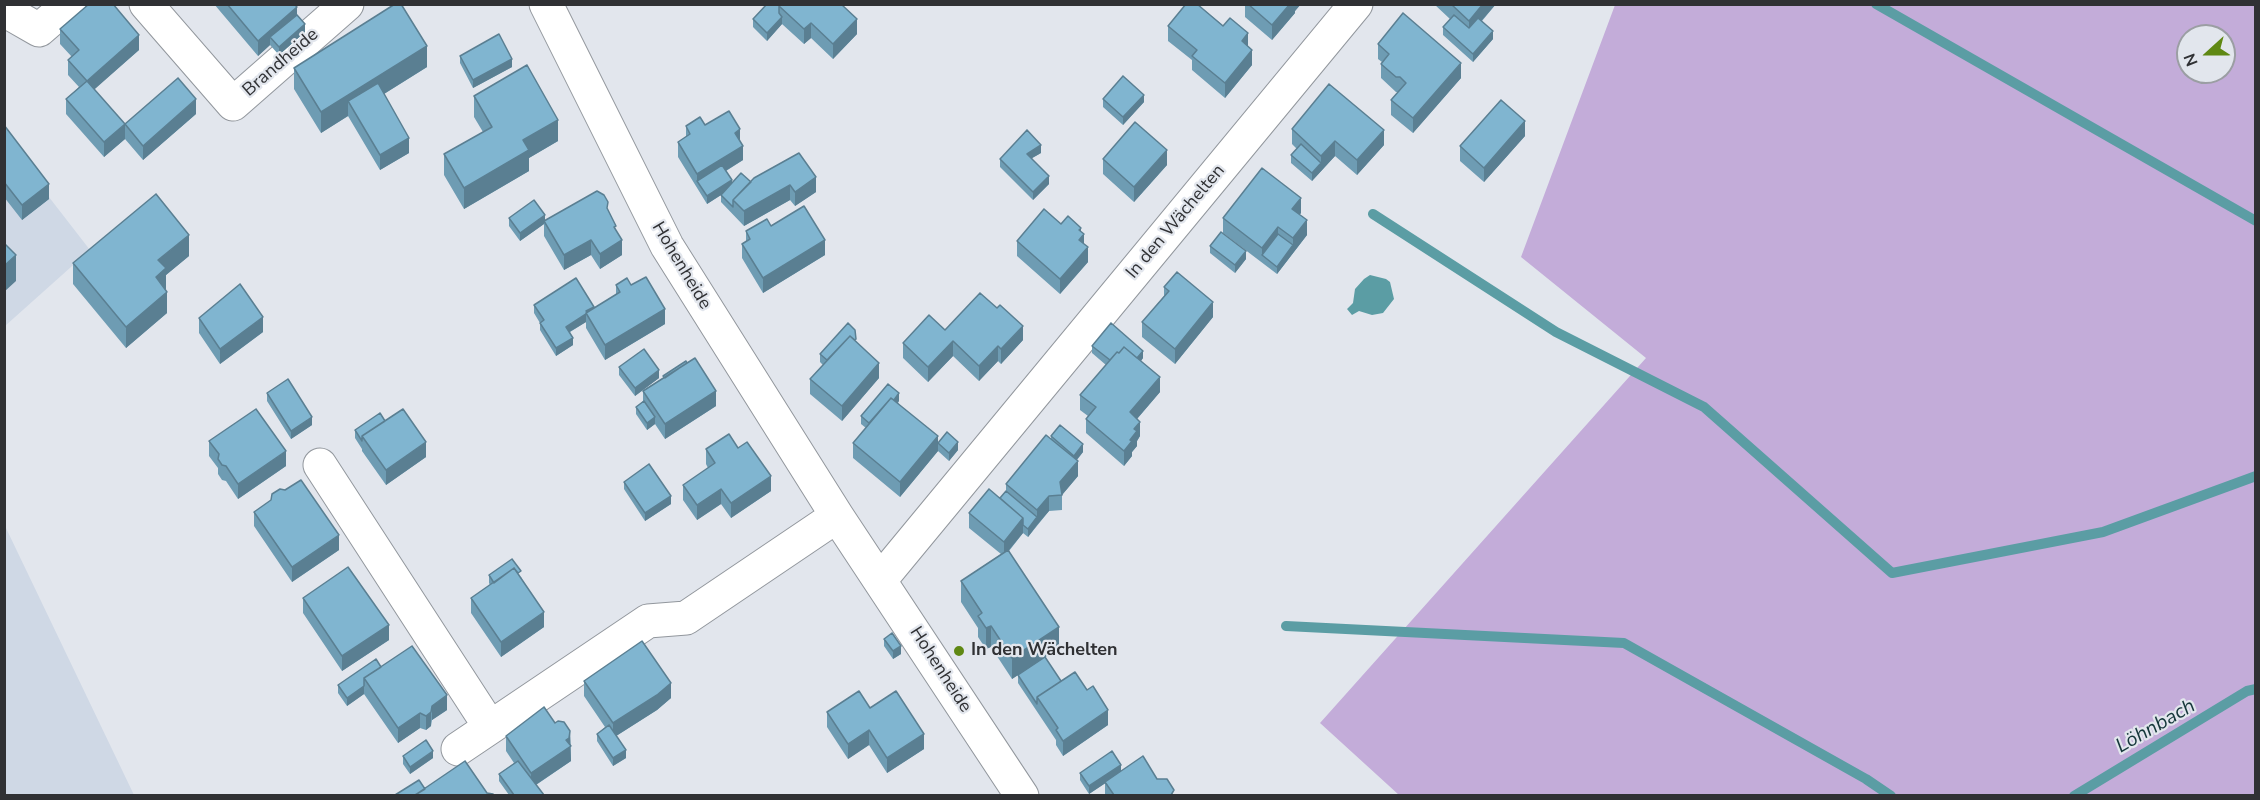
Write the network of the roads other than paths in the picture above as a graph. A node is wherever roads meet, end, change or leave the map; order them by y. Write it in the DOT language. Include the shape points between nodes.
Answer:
graph roads {
  1 [pos="69,4"];
  2 [pos="146,4"];
  3 [pos="347,4"];
  4 [pos="546,4"];
  5 [pos="1356,4"];
  6 [pos="4,10"];
  7 [pos="320,465"];
  8 [pos="837,516"];
  9 [pos="881,579"];
  10 [pos="490,727"];
  11 [pos="458,749"];
  12 [pos="1022,795"];
  1 -- 6 [label="street" via="39,30"];
  2 -- 3 [label="street, Brandheide" via="233,104"];
  4 -- 8 [label="street, Hohenheide" via="667,246"];
  5 -- 9 [label="street, In den Wächelten"];
  7 -- 10 [label="street"];
  8 -- 9 [label="street, Hohenheide"];
  8 -- 10 [label="street" via="686,618 648,621"];
  9 -- 12 [label="street, Hohenheide"];
  10 -- 11 [label="street"];
}
